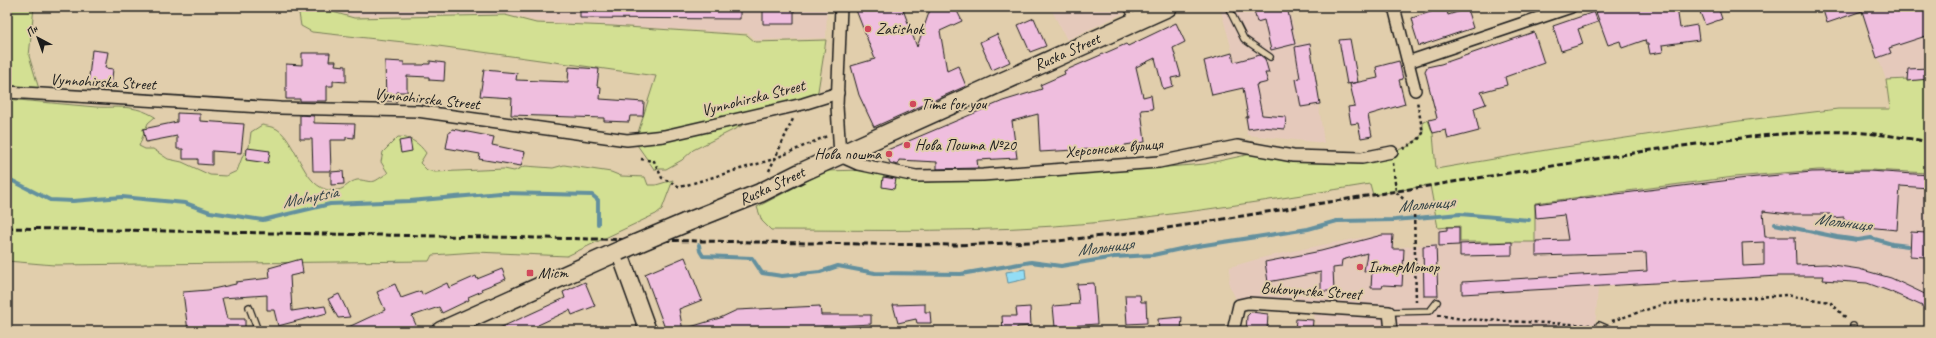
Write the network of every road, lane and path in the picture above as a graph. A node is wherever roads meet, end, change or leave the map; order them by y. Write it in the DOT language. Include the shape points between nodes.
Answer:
graph roads {
  1 [pos="841,7"];
  2 [pos="1168,7"];
  3 [pos="1228,7"];
  4 [pos="1394,7"];
  5 [pos="1571,7"];
  6 [pos="1131,14"];
  7 [pos="1270,57"];
  8 [pos="1408,62"];
  9 [pos="1415,90"];
  10 [pos="7,92"];
  11 [pos="838,92"];
  12 [pos="789,125"];
  13 [pos="837,132"];
  14 [pos="1392,152"];
  15 [pos="840,156"];
  16 [pos="641,159"];
  17 [pos="774,159"];
  18 [pos="760,193"];
  19 [pos="619,251"];
  20 [pos="1437,302"];
  21 [pos="249,307"];
  22 [pos="1430,311"];
  23 [pos="1389,312"];
  24 [pos="1416,312"];
  25 [pos="1599,325"];
  26 [pos="1853,328"];
  27 [pos="258,331"];
  28 [pos="441,331"];
  29 [pos="648,331"];
  30 [pos="1233,331"];
  31 [pos="1391,331"];
  32 [pos="1613,331"];
  1 -- 11 [label="street"];
  2 -- 6 [label="main road, Ruska Street"];
  3 -- 7 [label="lane" via="1244,38"];
  4 -- 8 [label="street"];
  5 -- 8 [label="street"];
  6 -- 15 [label="main road, Ruska Street"];
  8 -- 9 [label="street"];
  9 -- 14 [label="path" via="1423,133 1407,148"];
  10 -- 11 [label="street, Vynnohirska Street" via="280,108 417,110 627,140 664,136 803,104"];
  11 -- 13 [label="street"];
  12 -- 17 [label="path"];
  13 -- 15 [label="street"];
  13 -- 17 [label="path"];
  14 -- 15 [label="street, Херсонська вулиця" via="1362,158 1293,156 1236,146 1159,162 983,175 916,176 858,164"];
  14 -- 24 [label="path" via="1396,192 1414,211"];
  15 -- 18 [label="main road, Ruska Street"];
  16 -- 17 [label="path" via="654,161 662,178 680,187"];
  17 -- 18 [label="path"];
  18 -- 19 [label="main road, Ruska Street, bridge"];
  19 -- 28 [label="main road, Ruska Street"];
  19 -- 29 [label="street"];
  20 -- 22 [label="lane"];
  21 -- 27 [label="lane"];
  22 -- 24 [label="lane"];
  22 -- 25 [label="path" via="1440,316 1462,318"];
  23 -- 24 [label="lane"];
  23 -- 30 [label="street, Bukovynska Street" via="1248,303 1239,305"];
  23 -- 31 [label="street"];
  25 -- 26 [label="path" via="1664,304 1786,295 1830,302"];
  25 -- 32 [label="lane"];
}
